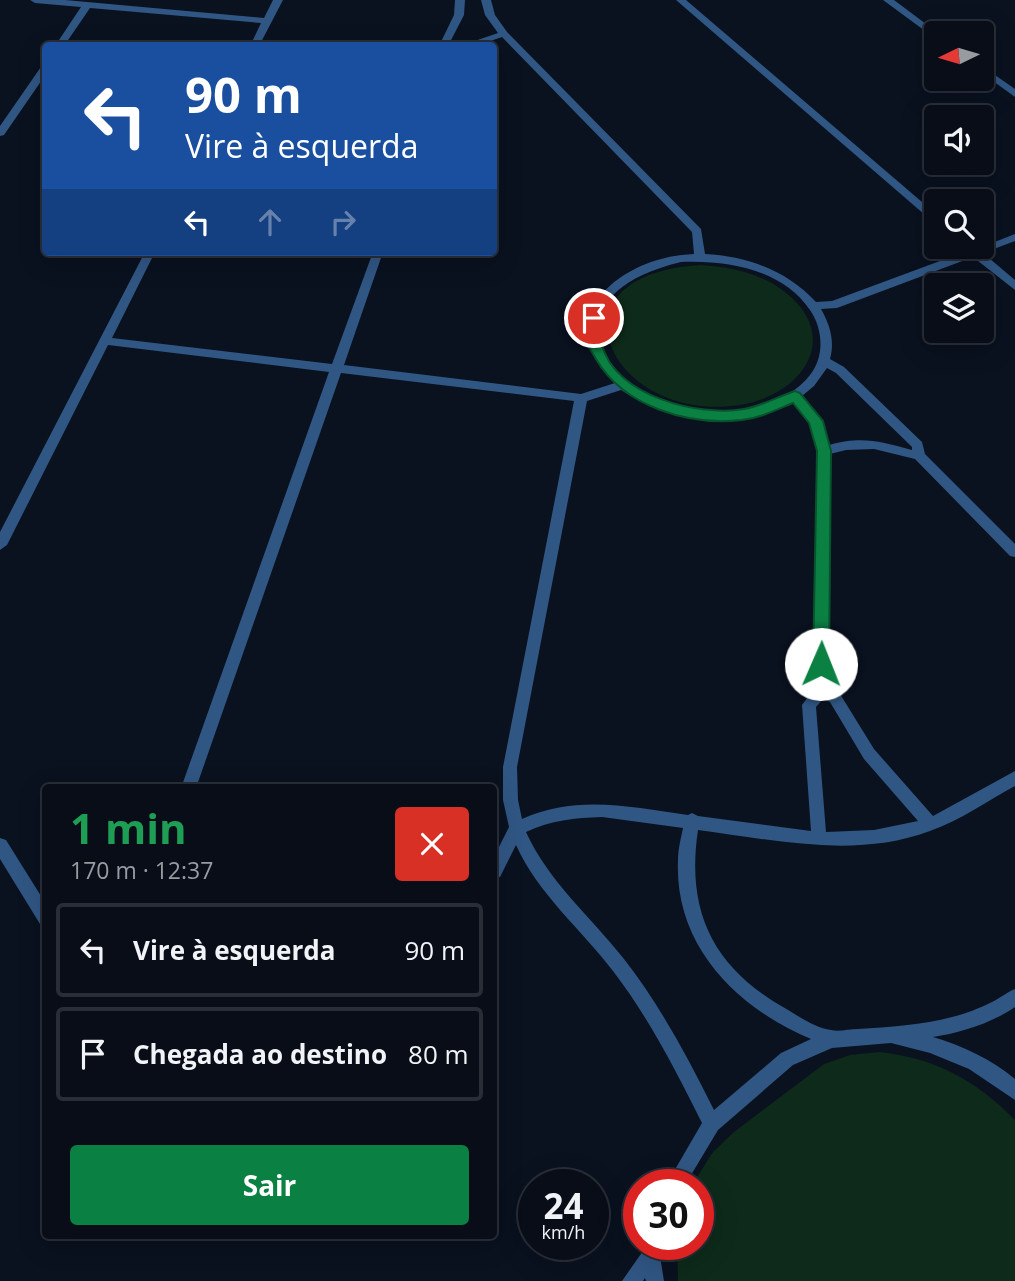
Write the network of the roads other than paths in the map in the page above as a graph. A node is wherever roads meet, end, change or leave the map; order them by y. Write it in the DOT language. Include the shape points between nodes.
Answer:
graph roads {
  1 [pos="35,0"];
  2 [pos="278,0"];
  3 [pos="460,0"];
  4 [pos="486,0"];
  5 [pos="681,0"];
  6 [pos="888,0"];
  7 [pos="87,5"];
  8 [pos="266,21"];
  9 [pos="924,27"];
  10 [pos="504,34"];
  11 [pos="62,42"];
  12 [pos="256,42"];
  13 [pos="445,42"];
  14 [pos="477,42"];
  15 [pos="42,72"];
  16 [pos="994,78"];
  17 [pos="1015,94"];
  18 [pos="0,133"];
  19 [pos="924,209"];
  20 [pos="1015,237"];
  21 [pos="994,243"];
  22 [pos="148,256"];
  23 [pos="377,256"];
  24 [pos="700,257"];
  25 [pos="947,259"];
  26 [pos="984,259"];
  27 [pos="1015,286"];
  28 [pos="813,306"];
  29 [pos="105,341"];
  30 [pos="824,360"];
  31 [pos="338,369"];
  32 [pos="623,385"];
  33 [pos="795,396"];
  34 [pos="581,398"];
  35 [pos="824,451"];
  36 [pos="919,456"];
  37 [pos="0,545"];
  38 [pos="1015,552"];
  39 [pos="821,691"];
  40 [pos="1015,778"];
  41 [pos="189,784"];
  42 [pos="692,820"];
  43 [pos="930,824"];
  44 [pos="516,830"];
  45 [pos="819,839"];
  46 [pos="0,845"];
  47 [pos="497,866"];
  48 [pos="42,913"];
  49 [pos="1015,997"];
  50 [pos="883,1036"];
  51 [pos="831,1039"];
  52 [pos="1015,1091"];
  53 [pos="712,1125"];
  54 [pos="685,1169"];
  55 [pos="646,1260"];
  56 [pos="654,1260"];
  57 [pos="631,1281"];
  58 [pos="655,1281"];
  1 -- 7 [label="street"];
  2 -- 8 [label="street"];
  3 -- 13 [label="street" via="459,15"];
  4 -- 10 [label="street"];
  5 -- 19 [label="street"];
  6 -- 9 [label="street"];
  7 -- 8 [label="street"];
  7 -- 11 [label="street"];
  8 -- 12 [label="street"];
  10 -- 14 [label="street"];
  10 -- 24 [label="street" via="696,232"];
  15 -- 18 [label="street"];
  16 -- 17 [label="street"];
  20 -- 21 [label="street"];
  22 -- 29 [label="street"];
  23 -- 31 [label="street"];
  24 -- 28 [label="street" via="738,261 774,274"];
  24 -- 32 [label="street" via="663,261 638,270 617,283 599,305 594,318 595,346"];
  25 -- 28 [label="street" via="833,305"];
  26 -- 27 [label="street"];
  28 -- 30 [label="street" via="826,333"];
  29 -- 31 [label="street"];
  29 -- 37 [label="street"];
  30 -- 33 [label="street" via="818,374"];
  30 -- 36 [label="street" via="918,445"];
  31 -- 34 [label="street"];
  31 -- 41 [label="street"];
  32 -- 33 [label="street" via="657,404 698,415 741,415"];
  32 -- 34 [label="street"];
  33 -- 35 [label="street" via="816,421"];
  34 -- 44 [label="street" via="510,767"];
  35 -- 36 [label="street" via="874,444"];
  35 -- 39 [label="street"];
  36 -- 38 [label="street"];
  39 -- 43 [label="street" via="835,698 869,754"];
  39 -- 45 [label="street" via="809,705"];
  40 -- 43 [label="street"];
  42 -- 44 [label="street" via="583,810 540,818"];
  42 -- 45 [label="street"];
  42 -- 51 [label="street" via="685,845 687,897 709,950 748,996 773,1014"];
  43 -- 45 [label="street" via="887,835"];
  44 -- 47 [label="street"];
  44 -- 53 [label="street" via="540,874 620,967 684,1067"];
  46 -- 48 [label="street"];
  49 -- 50 [label="street" via="953,1026"];
  50 -- 51 [label="street"];
  50 -- 52 [label="street" via="930,1044 969,1059"];
  51 -- 53 [label="street" via="787,1059"];
  53 -- 54 [label="street"];
  55 -- 57 [label="street"];
  56 -- 58 [label="street"];
}
